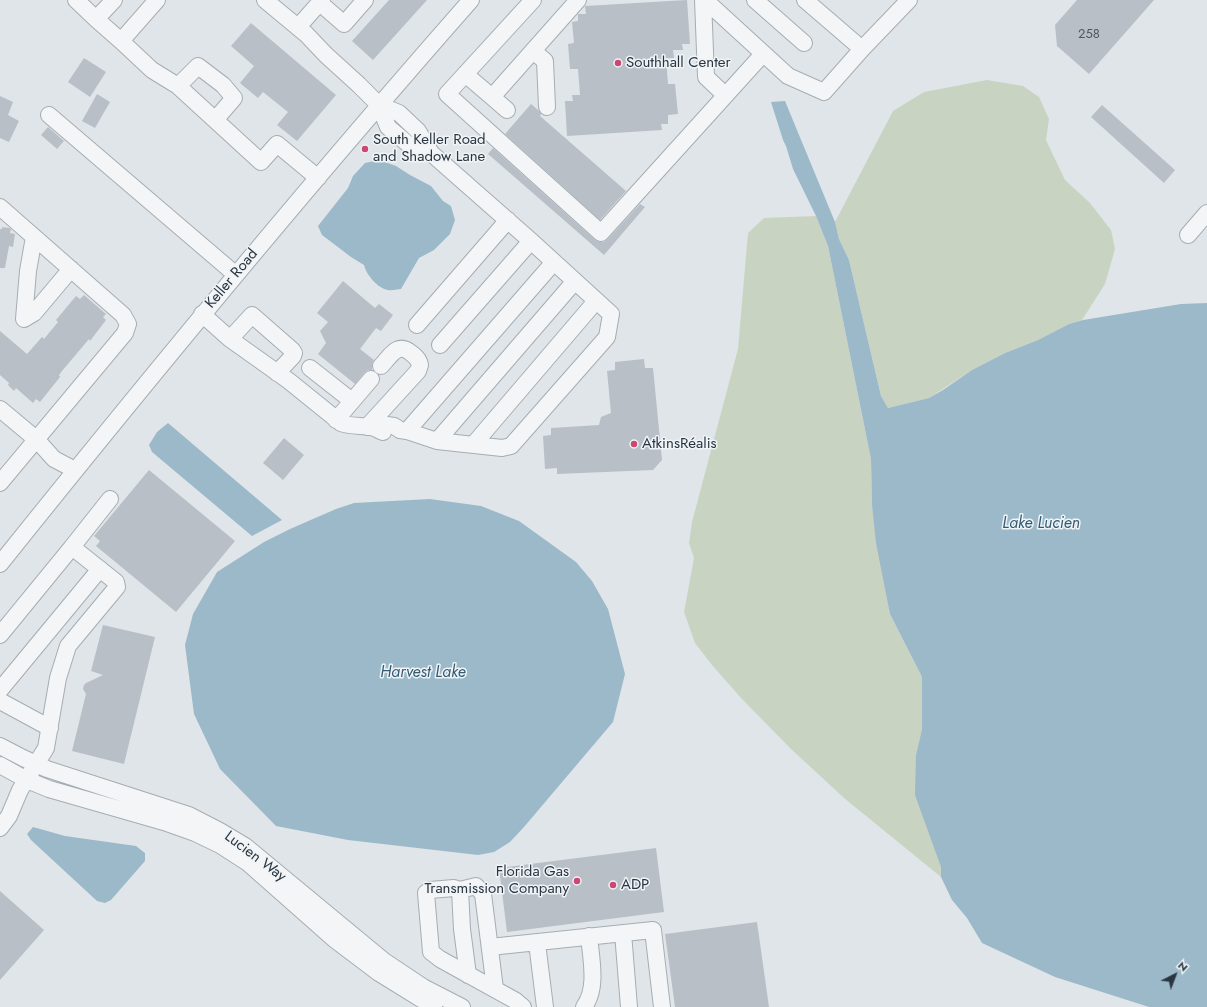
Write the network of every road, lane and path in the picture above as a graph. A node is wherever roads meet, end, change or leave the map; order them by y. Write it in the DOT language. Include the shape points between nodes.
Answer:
graph roads {
  1 [pos="76,0"];
  2 [pos="114,0"];
  3 [pos="157,0"];
  4 [pos="265,0"];
  5 [pos="365,0"];
  6 [pos="471,0"];
  7 [pos="532,0"];
  8 [pos="578,0"];
  9 [pos="704,0"];
  10 [pos="755,0"];
  11 [pos="805,0"];
  12 [pos="909,0"];
  13 [pos="321,1"];
  14 [pos="96,19"];
  15 [pos="298,27"];
  16 [pos="121,41"];
  17 [pos="804,43"];
  18 [pos="862,49"];
  19 [pos="533,51"];
  20 [pos="762,54"];
  21 [pos="465,74"];
  22 [pos="178,86"];
  23 [pos="725,95"];
  24 [pos="492,97"];
  25 [pos="379,105"];
  26 [pos="547,107"];
  27 [pos="507,110"];
  28 [pos="49,115"];
  29 [pos="215,120"];
  30 [pos="318,178"];
  31 [pos="0,207"];
  32 [pos="1207,213"];
  33 [pos="508,220"];
  34 [pos="1188,234"];
  35 [pos="34,237"];
  36 [pos="531,241"];
  37 [pos="554,262"];
  38 [pos="70,269"];
  39 [pos="235,274"];
  40 [pos="575,281"];
  41 [pos="596,300"];
  42 [pos="202,314"];
  43 [pos="417,325"];
  44 [pos="230,339"];
  45 [pos="440,345"];
  46 [pos="381,366"];
  47 [pos="310,368"];
  48 [pos="277,373"];
  49 [pos="370,379"];
  50 [pos="352,401"];
  51 [pos="0,409"];
  52 [pos="336,420"];
  53 [pos="371,428"];
  54 [pos="403,431"];
  55 [pos="36,439"];
  56 [pos="437,440"];
  57 [pos="473,445"];
  58 [pos="75,470"];
  59 [pos="0,483"];
  60 [pos="110,499"];
  61 [pos="72,548"];
  62 [pos="0,564"];
  63 [pos="100,569"];
  64 [pos="0,635"];
  65 [pos="0,690"];
  66 [pos="0,701"];
  67 [pos="50,728"];
  68 [pos="0,746"];
  69 [pos="37,764"];
  70 [pos="0,765"];
  71 [pos="27,780"];
  72 [pos="0,828"];
  73 [pos="460,890"];
  74 [pos="622,933"];
  75 [pos="589,936"];
  76 [pos="537,943"];
  77 [pos="490,947"];
  78 [pos="468,974"];
  79 [pos="495,989"];
  80 [pos="434,1007"];
  81 [pos="462,1007"];
  82 [pos="522,1007"];
  83 [pos="545,1007"];
  84 [pos="584,1007"];
  85 [pos="629,1007"];
  86 [pos="662,1007"];
  1 -- 14 [label="street"];
  2 -- 14 [label="street"];
  3 -- 16 [label="street"];
  4 -- 15 [label="street"];
  5 -- 13 [label="street" via="344,24"];
  6 -- 25 [label="street, Keller Road"];
  7 -- 21 [label="street"];
  8 -- 19 [label="street"];
  9 -- 20 [label="street"];
  9 -- 23 [label="street" via="706,78"];
  10 -- 17 [label="street"];
  11 -- 18 [label="street"];
  12 -- 18 [label="street"];
  13 -- 15 [label="street"];
  14 -- 16 [label="street"];
  15 -- 25 [label="street"];
  16 -- 22 [label="street" via="152,70"];
  18 -- 20 [label="street" via="824,92 788,76"];
  19 -- 24 [label="street"];
  19 -- 26 [label="street" via="545,61"];
  20 -- 23 [label="street"];
  21 -- 23 [label="street" via="447,94 601,233"];
  21 -- 24 [label="street"];
  22 -- 29 [label="street"];
  22 -- 29 [label="street" via="198,66 223,85 234,98"];
  24 -- 27 [label="street"];
  25 -- 30 [label="street, Keller Road"];
  25 -- 33 [label="street" via="399,113 418,130 431,153"];
  28 -- 39 [label="street"];
  29 -- 30 [label="street" via="262,162 277,144"];
  30 -- 39 [label="street, Keller Road"];
  31 -- 35 [label="street"];
  32 -- 34 [label="street"];
  33 -- 36 [label="street"];
  33 -- 43 [label="street"];
  35 -- 38 [label="street"];
  35 -- 38 [label="street" via="24,319 34,313"];
  36 -- 37 [label="street"];
  36 -- 45 [label="street"];
  37 -- 40 [label="street"];
  37 -- 54 [label="street"];
  38 -- 55 [label="street" via="123,315 128,324 125,333"];
  39 -- 42 [label="street, Keller Road"];
  40 -- 41 [label="street"];
  40 -- 56 [label="street"];
  41 -- 57 [label="street"];
  41 -- 57 [label="street" via="611,314 607,337 511,446 502,448"];
  42 -- 44 [label="street"];
  42 -- 58 [label="street, Keller Road"];
  44 -- 48 [label="street"];
  44 -- 48 [label="street" via="252,315 294,353"];
  46 -- 53 [label="street" via="396,350 403,348 416,358 420,365 418,371"];
  47 -- 50 [label="street"];
  48 -- 52 [label="street"];
  49 -- 50 [label="street"];
  50 -- 52 [label="street"];
  51 -- 55 [label="street"];
  52 -- 53 [label="street" via="348,425"];
  53 -- 54 [label="street" via="394,433"];
  54 -- 56 [label="street"];
  55 -- 58 [label="street" via="54,459"];
  55 -- 59 [label="street"];
  56 -- 57 [label="street"];
  58 -- 62 [label="street, Keller Road"];
  60 -- 61 [label="street"];
  61 -- 63 [label="street"];
  61 -- 64 [label="street"];
  63 -- 65 [label="street"];
  63 -- 67 [label="street" via="116,582 117,587 68,646 58,678"];
  66 -- 67 [label="street"];
  67 -- 69 [label="street" via="46,748"];
  68 -- 69 [label="street, Lucien Way"];
  69 -- 71 [label="street"];
  69 -- 81 [label="street, Lucien Way" via="189,816 220,831 246,846 384,961 423,987"];
  70 -- 71 [label="street, Lucien Way"];
  71 -- 72 [label="street"];
  71 -- 80 [label="street, Lucien Way" via="61,793 164,822 220,845 248,863 334,939 378,973"];
  73 -- 77 [label="street" via="476,886 483,894"];
  73 -- 78 [label="street"];
  73 -- 78 [label="street" via="430,890 426,893 432,952"];
  74 -- 75 [label="street"];
  74 -- 85 [label="street"];
  74 -- 86 [label="street" via="653,930"];
  75 -- 76 [label="street"];
  75 -- 84 [label="street" via="593,988"];
  76 -- 77 [label="street"];
  76 -- 83 [label="street"];
  77 -- 79 [label="street"];
  78 -- 79 [label="street"];
  79 -- 82 [label="street"];
}
